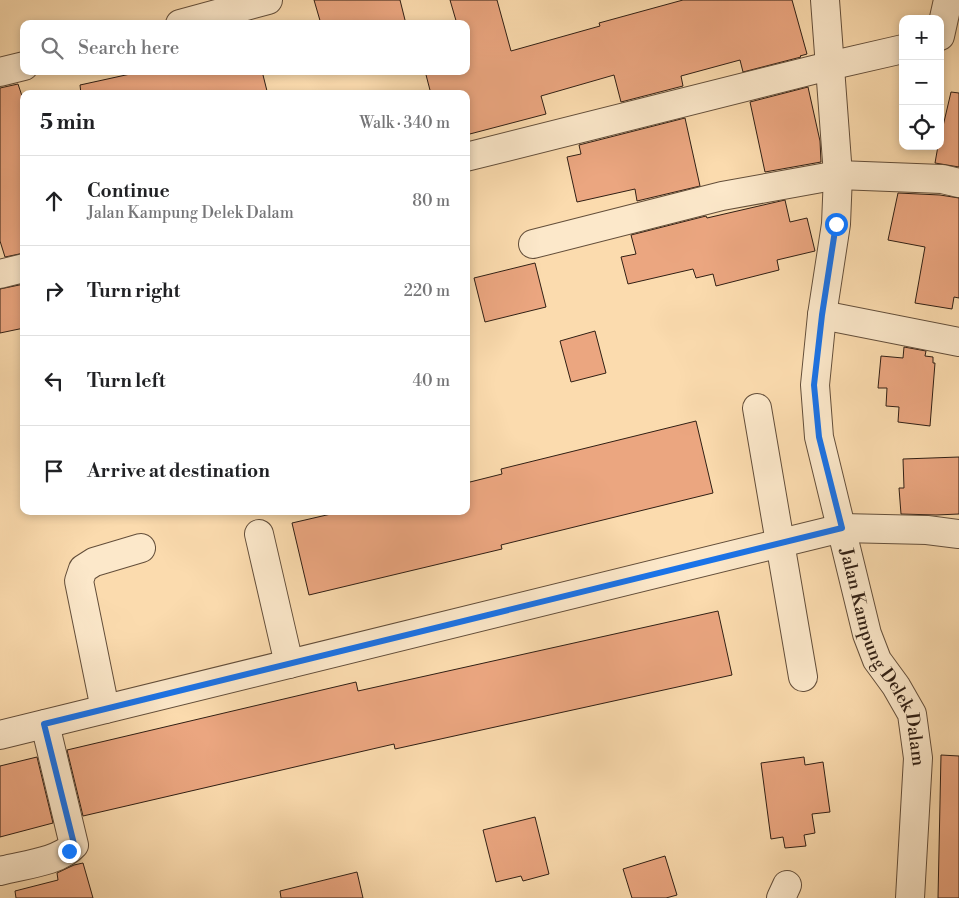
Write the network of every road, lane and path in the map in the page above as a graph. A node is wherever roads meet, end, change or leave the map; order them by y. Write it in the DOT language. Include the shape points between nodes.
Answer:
graph roads {
  1 [pos="268,0"];
  2 [pos="825,0"];
  3 [pos="948,0"];
  4 [pos="944,18"];
  5 [pos="195,20"];
  6 [pos="899,51"];
  7 [pos="829,66"];
  8 [pos="20,67"];
  9 [pos="0,72"];
  10 [pos="470,156"];
  11 [pos="838,175"];
  12 [pos="959,183"];
  13 [pos="533,244"];
  14 [pos="20,269"];
  15 [pos="0,274"];
  16 [pos="822,315"];
  17 [pos="959,342"];
  18 [pos="756,408"];
  19 [pos="842,528"];
  20 [pos="259,534"];
  21 [pos="959,534"];
  22 [pos="779,543"];
  23 [pos="141,548"];
  24 [pos="289,664"];
  25 [pos="803,677"];
  26 [pos="105,709"];
  27 [pos="44,724"];
  28 [pos="0,735"];
  29 [pos="0,871"];
  30 [pos="910,898"];
  1 -- 5 [label="street"];
  2 -- 7 [label="street, Jalan Kampung Delek Dalam"];
  3 -- 4 [label="street"];
  6 -- 7 [label="street"];
  7 -- 10 [label="street"];
  7 -- 11 [label="street, Jalan Kampung Delek Dalam"];
  8 -- 9 [label="street"];
  11 -- 12 [label="street" via="942,179"];
  11 -- 13 [label="street" via="722,196"];
  11 -- 16 [label="street, Jalan Kampung Delek Dalam" via="836,224"];
  14 -- 15 [label="street"];
  16 -- 17 [label="street"];
  16 -- 19 [label="street, Jalan Kampung Delek Dalam" via="814,385 819,437"];
  18 -- 22 [label="street"];
  19 -- 21 [label="street"];
  19 -- 22 [label="street"];
  19 -- 30 [label="street, Jalan Kampung Delek Dalam" via="867,634 877,660 912,714 918,758"];
  20 -- 24 [label="street"];
  22 -- 24 [label="street"];
  22 -- 25 [label="street"];
  23 -- 26 [label="street" via="94,562 83,570 79,581"];
  24 -- 26 [label="street"];
  26 -- 27 [label="street"];
  27 -- 28 [label="street"];
  27 -- 29 [label="street" via="74,844 69,851 58,856"];
}
